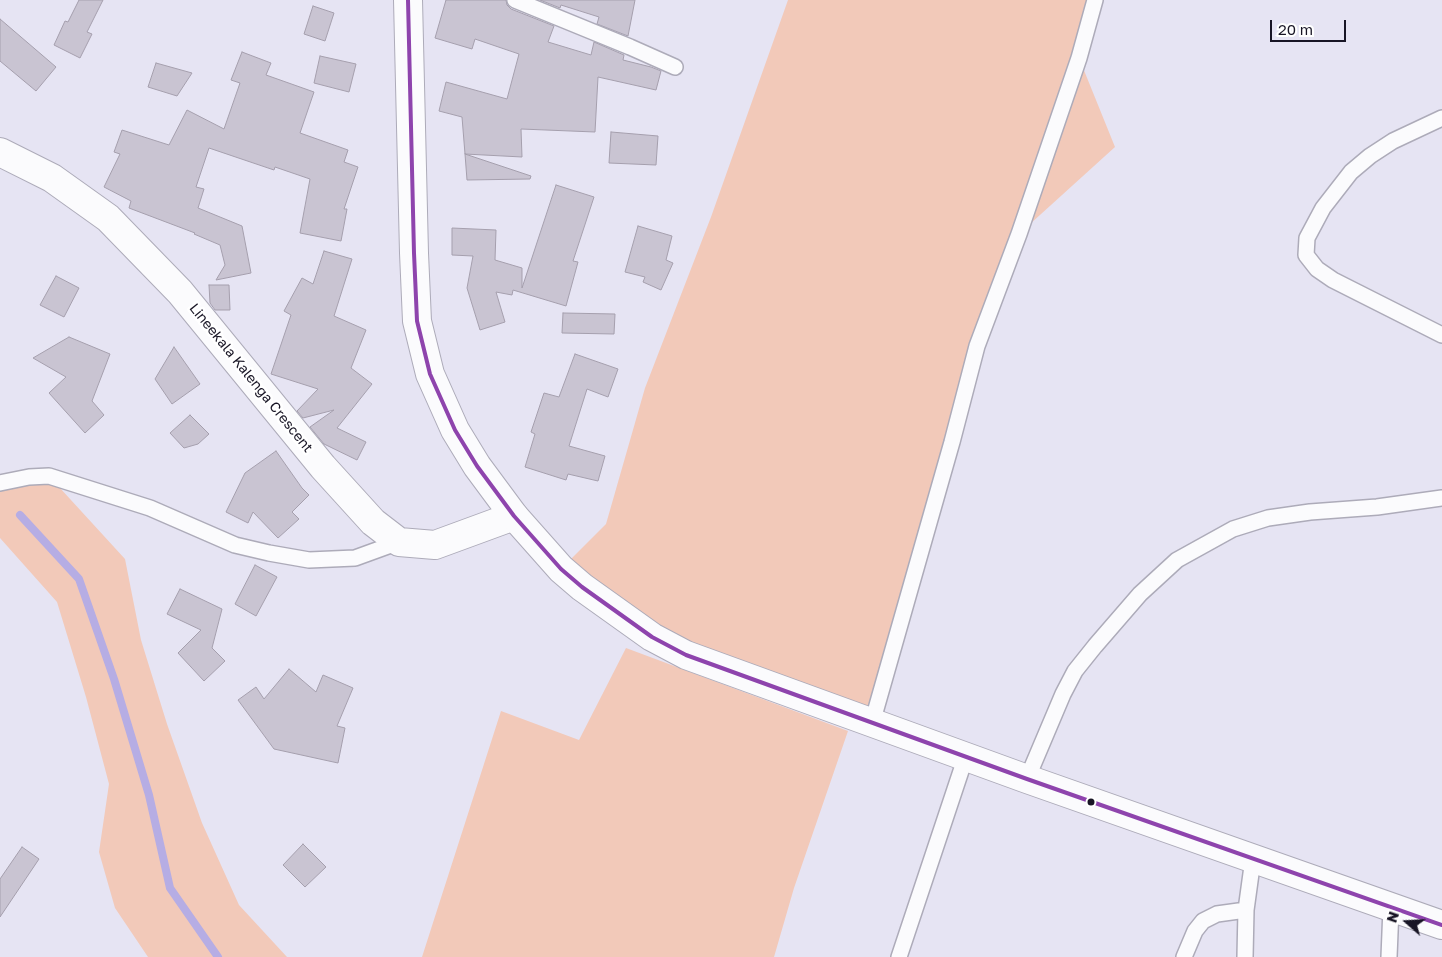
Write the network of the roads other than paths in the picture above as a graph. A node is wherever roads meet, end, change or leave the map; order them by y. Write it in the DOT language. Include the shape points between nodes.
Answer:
graph roads {
  1 [pos="408,0"];
  2 [pos="515,0"];
  3 [pos="1095,0"];
  4 [pos="676,67"];
  5 [pos="1442,118"];
  6 [pos="0,152"];
  7 [pos="1442,335"];
  8 [pos="0,483"];
  9 [pos="1442,498"];
  10 [pos="514,516"];
  11 [pos="399,542"];
  12 [pos="872,723"];
  13 [pos="966,756"];
  14 [pos="1026,779"];
  15 [pos="1253,859"];
  16 [pos="1391,908"];
  17 [pos="1246,910"];
  18 [pos="1442,925"];
  19 [pos="899,957"];
  20 [pos="1184,957"];
  21 [pos="1245,957"];
  22 [pos="1389,957"];
  1 -- 10 [label="street" via="417,321 430,374 455,430 476,466"];
  2 -- 4 [label="lane"];
  3 -- 12 [label="lane" via="1073,76 977,346"];
  5 -- 7 [label="lane" via="1393,141 1351,172 1319,215 1307,238 1306,255 1317,270 1333,280"];
  6 -- 11 [label="street, Lineekala Kalenga Crescent" via="52,178 108,218 180,292 323,467 373,522"];
  8 -- 11 [label="lane" via="49,476 150,508 235,545 309,560 355,558"];
  9 -- 14 [label="lane" via="1377,508 1268,518 1233,530 1177,560 1140,594 1075,671"];
  10 -- 11 [label="street" via="435,545"];
  10 -- 12 [label="street" via="582,587 652,637 686,655"];
  12 -- 13 [label="street"];
  13 -- 14 [label="street"];
  13 -- 19 [label="lane"];
  14 -- 15 [label="street"];
  15 -- 16 [label="street"];
  15 -- 17 [label="lane"];
  16 -- 18 [label="street"];
  16 -- 22 [label="lane"];
  17 -- 20 [label="lane" via="1217,914 1203,920"];
  17 -- 21 [label="lane"];
}
